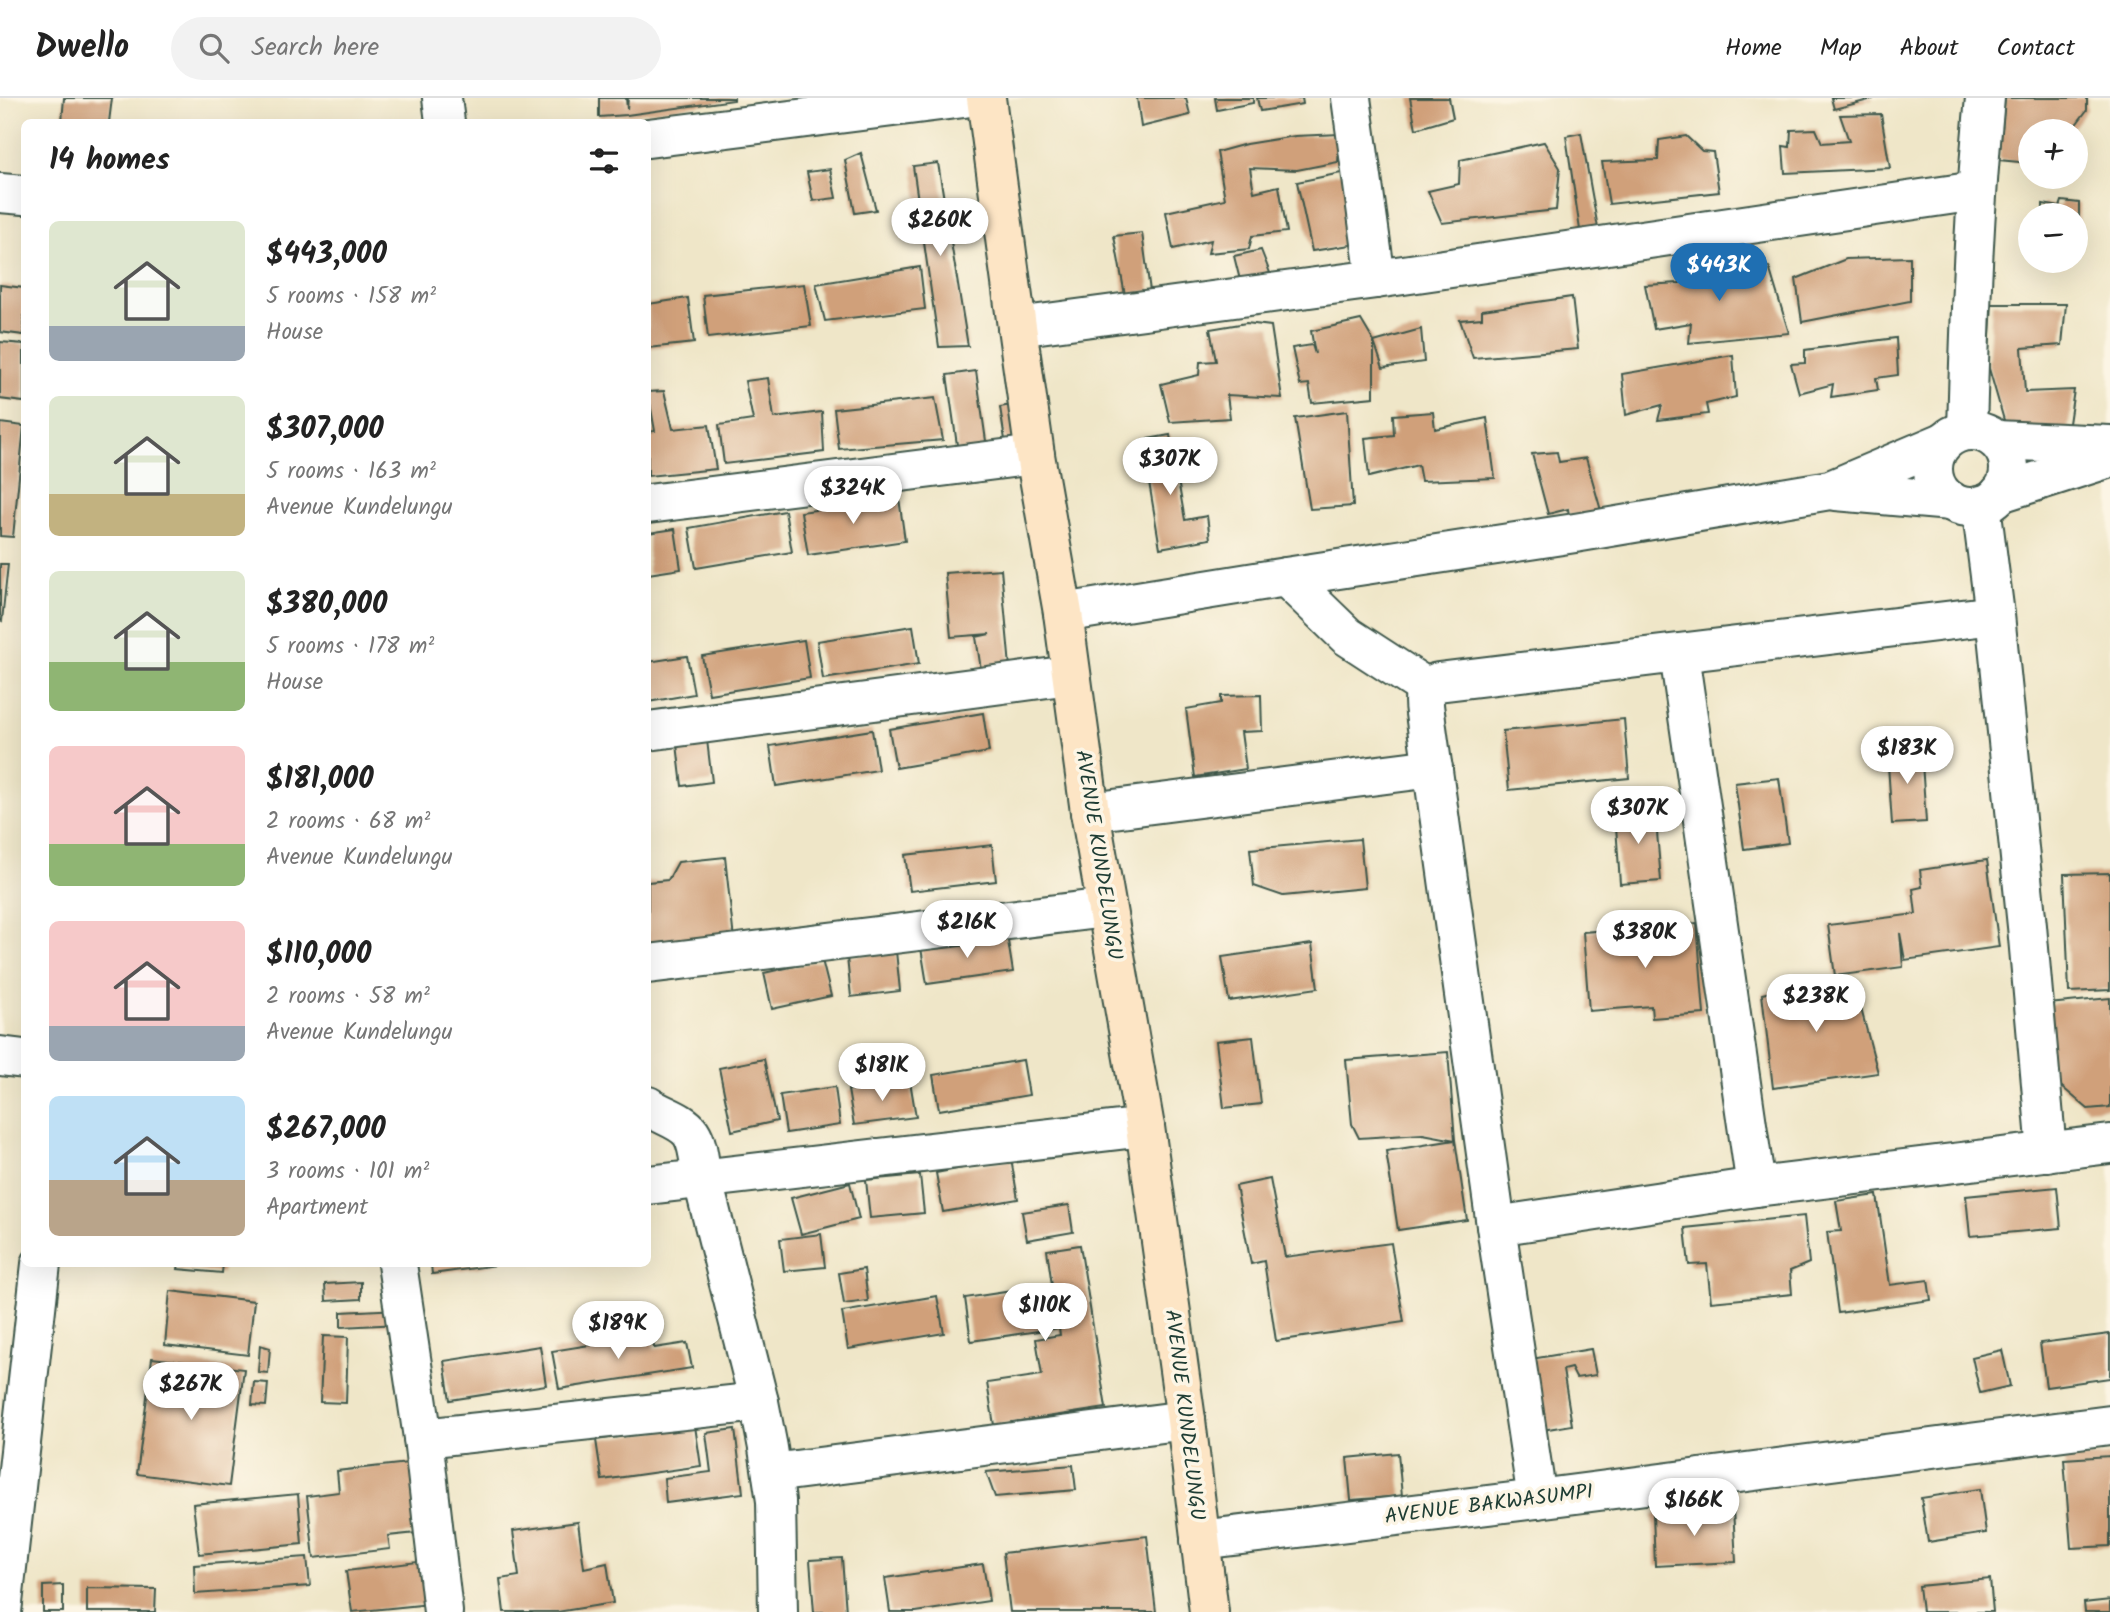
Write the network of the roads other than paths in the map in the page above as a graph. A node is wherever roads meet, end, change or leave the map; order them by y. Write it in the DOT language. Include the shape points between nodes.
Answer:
graph roads {
  1 [pos="442,98"];
  2 [pos="964,98"];
  3 [pos="986,98"];
  4 [pos="1351,98"];
  5 [pos="1985,98"];
  6 [pos="445,119"];
  7 [pos="651,138"];
  8 [pos="1976,191"];
  9 [pos="0,193"];
  10 [pos="21,195"];
  11 [pos="1376,279"];
  12 [pos="1017,327"];
  13 [pos="1968,438"];
  14 [pos="2110,445"];
  15 [pos="1035,454"];
  16 [pos="2110,458"];
  17 [pos="1830,490"];
  18 [pos="1977,500"];
  19 [pos="651,504"];
  20 [pos="1286,577"];
  21 [pos="1063,613"];
  22 [pos="1996,615"];
  23 [pos="1679,654"];
  24 [pos="1070,675"];
  25 [pos="1427,688"];
  26 [pos="651,731"];
  27 [pos="1433,768"];
  28 [pos="1090,811"];
  29 [pos="1106,908"];
  30 [pos="651,964"];
  31 [pos="0,1056"];
  32 [pos="21,1059"];
  33 [pos="651,1108"];
  34 [pos="1145,1128"];
  35 [pos="2110,1144"];
  36 [pos="2047,1152"];
  37 [pos="702,1177"];
  38 [pos="651,1185"];
  39 [pos="1756,1187"];
  40 [pos="1496,1226"];
  41 [pos="40,1267"];
  42 [pos="397,1267"];
  43 [pos="759,1402"];
  44 [pos="12,1413"];
  45 [pos="1186,1420"];
  46 [pos="2110,1425"];
  47 [pos="423,1438"];
  48 [pos="772,1473"];
  49 [pos="1537,1499"];
  50 [pos="1200,1540"];
  51 [pos="2,1612"];
  52 [pos="443,1612"];
  53 [pos="778,1612"];
  54 [pos="1209,1612"];
  1 -- 6 [label="street"];
  2 -- 7 [label="street"];
  3 -- 12 [label="street, AVENUE KUNDELUNGU"];
  4 -- 11 [label="street"];
  5 -- 8 [label="street"];
  8 -- 11 [label="street"];
  8 -- 13 [label="street"];
  9 -- 10 [label="street"];
  11 -- 12 [label="street"];
  12 -- 15 [label="street, AVENUE KUNDELUNGU"];
  13 -- 14 [label="street"];
  13 -- 17 [label="street"];
  13 -- 18 [label="street" via="2005,451 2009,466 2007,480"];
  13 -- 18 [label="street" via="1934,458 1933,475 1939,490"];
  15 -- 19 [label="street"];
  15 -- 21 [label="street, AVENUE KUNDELUNGU"];
  16 -- 18 [label="street"];
  17 -- 18 [label="street"];
  17 -- 20 [label="street"];
  18 -- 22 [label="street"];
  20 -- 21 [label="street"];
  20 -- 25 [label="street" via="1347,636"];
  21 -- 24 [label="street, AVENUE KUNDELUNGU"];
  22 -- 23 [label="street"];
  22 -- 36 [label="street"];
  23 -- 25 [label="street" via="1437,682"];
  23 -- 39 [label="street"];
  24 -- 26 [label="street"];
  24 -- 28 [label="street, AVENUE KUNDELUNGU"];
  25 -- 27 [label="street" via="1424,703"];
  27 -- 28 [label="street"];
  27 -- 40 [label="street"];
  28 -- 29 [label="street, AVENUE KUNDELUNGU"];
  29 -- 30 [label="street"];
  29 -- 34 [label="street, AVENUE KUNDELUNGU"];
  31 -- 32 [label="street"];
  33 -- 37 [label="street" via="691,1133"];
  34 -- 37 [label="street"];
  34 -- 45 [label="street, AVENUE KUNDELUNGU"];
  35 -- 36 [label="street"];
  36 -- 39 [label="street"];
  37 -- 38 [label="street"];
  37 -- 43 [label="street"];
  39 -- 40 [label="street"];
  40 -- 49 [label="street"];
  41 -- 44 [label="street"];
  42 -- 47 [label="street"];
  43 -- 47 [label="street"];
  43 -- 48 [label="street"];
  44 -- 51 [label="street"];
  45 -- 48 [label="street"];
  45 -- 50 [label="street, AVENUE KUNDELUNGU"];
  46 -- 49 [label="street, AVENUE BAKWASUMPI"];
  47 -- 52 [label="street"];
  48 -- 53 [label="street"];
  49 -- 50 [label="street, AVENUE BAKWASUMPI"];
  50 -- 54 [label="street, AVENUE KUNDELUNGU"];
}
